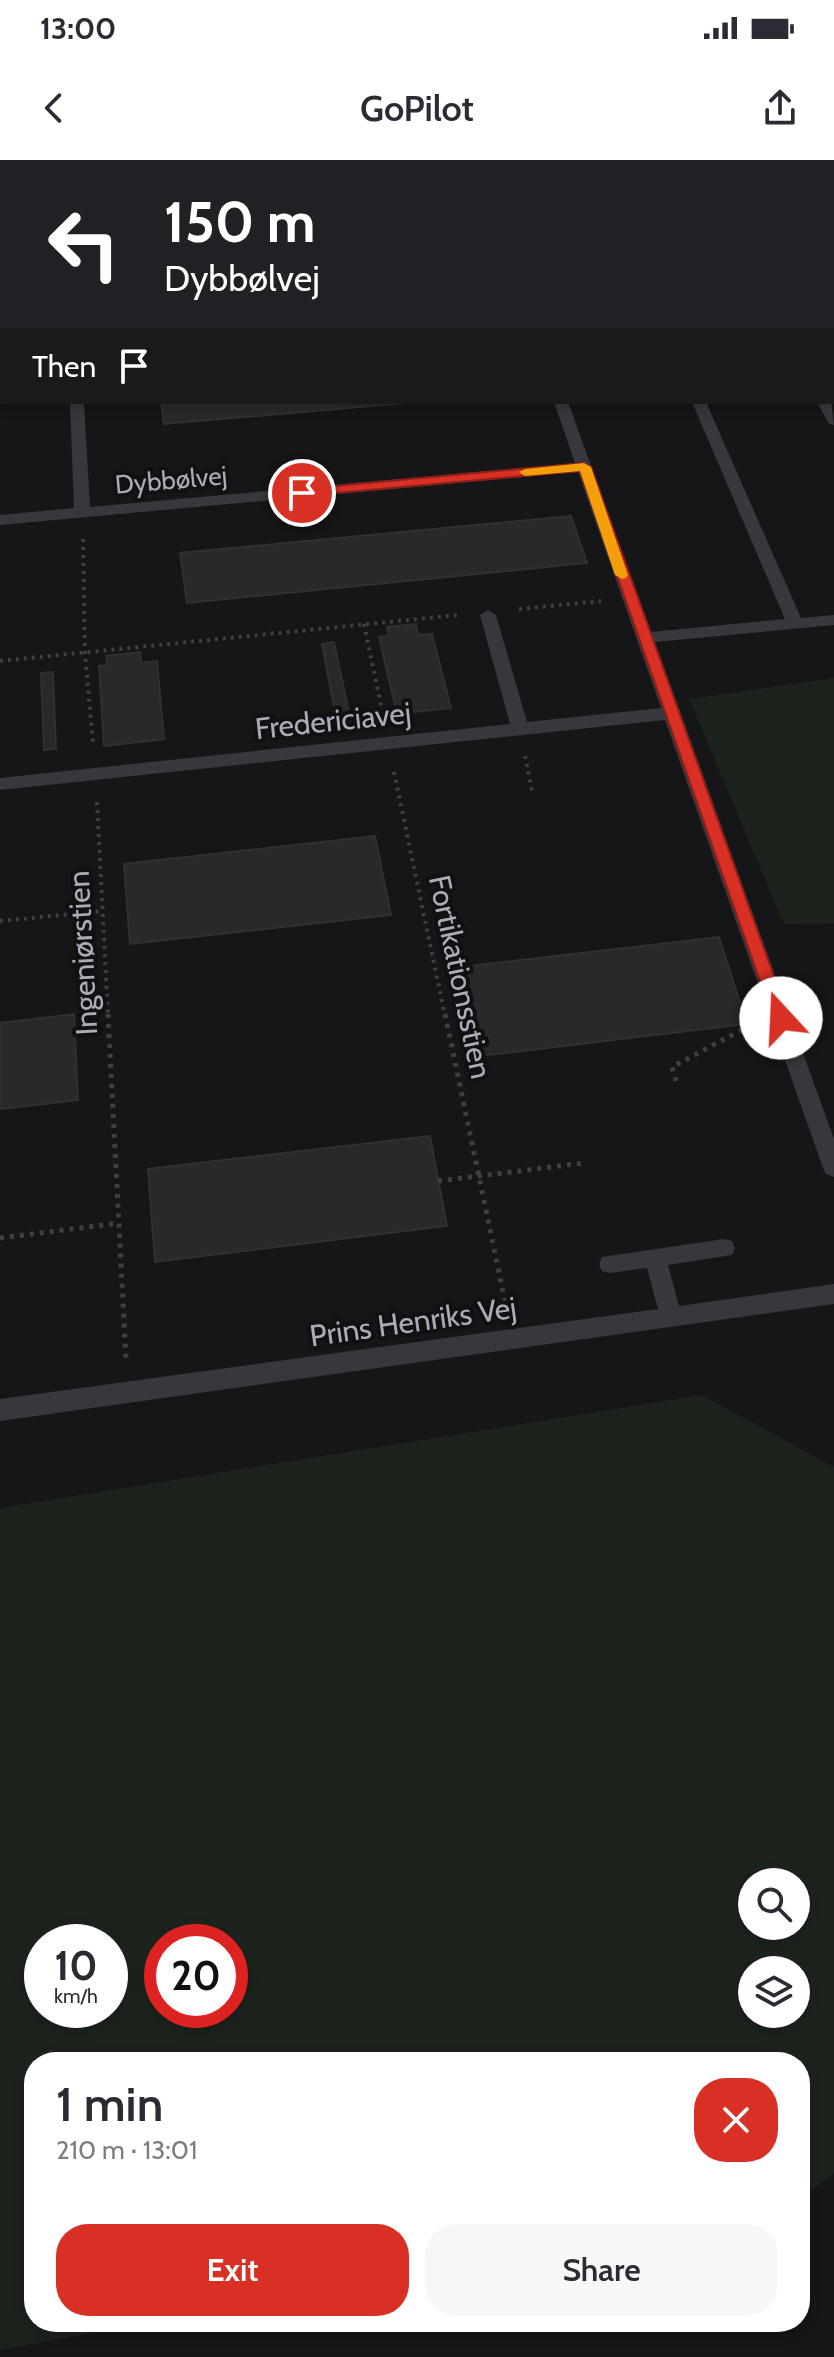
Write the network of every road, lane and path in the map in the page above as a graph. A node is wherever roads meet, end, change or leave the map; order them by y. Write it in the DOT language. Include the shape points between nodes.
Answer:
graph roads {
  1 [pos="77,404"];
  2 [pos="562,404"];
  3 [pos="700,404"];
  4 [pos="584,467"];
  5 [pos="82,513"];
  6 [pos="0,520"];
  7 [pos="630,598"];
  8 [pos="519,609"];
  9 [pos="480,614"];
  10 [pos="834,620"];
  11 [pos="795,623"];
  12 [pos="364,624"];
  13 [pos="644,638"];
  14 [pos="85,653"];
  15 [pos="0,661"];
  16 [pos="672,713"];
  17 [pos="520,729"];
  18 [pos="388,743"];
  19 [pos="96,774"];
  20 [pos="0,784"];
  21 [pos="103,911"];
  22 [pos="0,921"];
  23 [pos="781,1018"];
  24 [pos="676,1081"];
  25 [pos="584,1163"];
  26 [pos="834,1168"];
  27 [pos="480,1175"];
  28 [pos="438,1181"];
  29 [pos="119,1223"];
  30 [pos="0,1238"];
  31 [pos="724,1248"];
  32 [pos="655,1258"];
  33 [pos="610,1264"];
  34 [pos="834,1294"];
  35 [pos="671,1316"];
  36 [pos="512,1339"];
  37 [pos="128,1392"];
  38 [pos="0,1410"];
  1 -- 5 [label="lane"];
  2 -- 4 [label="lane"];
  3 -- 11 [label="lane"];
  4 -- 5 [label="lane, Dybbølvej"];
  4 -- 7 [label="lane"];
  5 -- 6 [label="lane, Dybbølvej"];
  5 -- 14 [label="path, Ingeniørstien"];
  7 -- 8 [label="path"];
  7 -- 13 [label="lane"];
  9 -- 12 [label="path"];
  9 -- 17 [label="lane"];
  10 -- 11 [label="lane"];
  11 -- 13 [label="lane"];
  12 -- 14 [label="path"];
  12 -- 18 [label="path, Fortikationsstien"];
  13 -- 16 [label="lane"];
  14 -- 15 [label="path"];
  14 -- 19 [label="path, Ingeniørstien"];
  16 -- 17 [label="lane, Fredericiavej"];
  16 -- 23 [label="lane"];
  17 -- 18 [label="lane, Fredericiavej"];
  18 -- 19 [label="lane, Fredericiavej"];
  18 -- 27 [label="path, Fortikationsstien"];
  19 -- 20 [label="lane, Fredericiavej"];
  19 -- 21 [label="path, Ingeniørstien"];
  21 -- 22 [label="path"];
  21 -- 29 [label="path, Ingeniørstien"];
  23 -- 24 [label="path" via="756,1023 672,1067"];
  23 -- 26 [label="lane"];
  25 -- 27 [label="path"];
  27 -- 28 [label="path"];
  27 -- 36 [label="path, Fortikationsstien"];
  29 -- 30 [label="path"];
  29 -- 37 [label="path, Ingeniørstien"];
  31 -- 32 [label="lane"];
  32 -- 33 [label="lane"];
  32 -- 35 [label="lane"];
  34 -- 35 [label="lane, Prins Henriks Vej"];
  35 -- 36 [label="lane, Prins Henriks Vej"];
  36 -- 37 [label="lane, Prins Henriks Vej"];
  37 -- 38 [label="lane, Prins Henriks Vej"];
}
